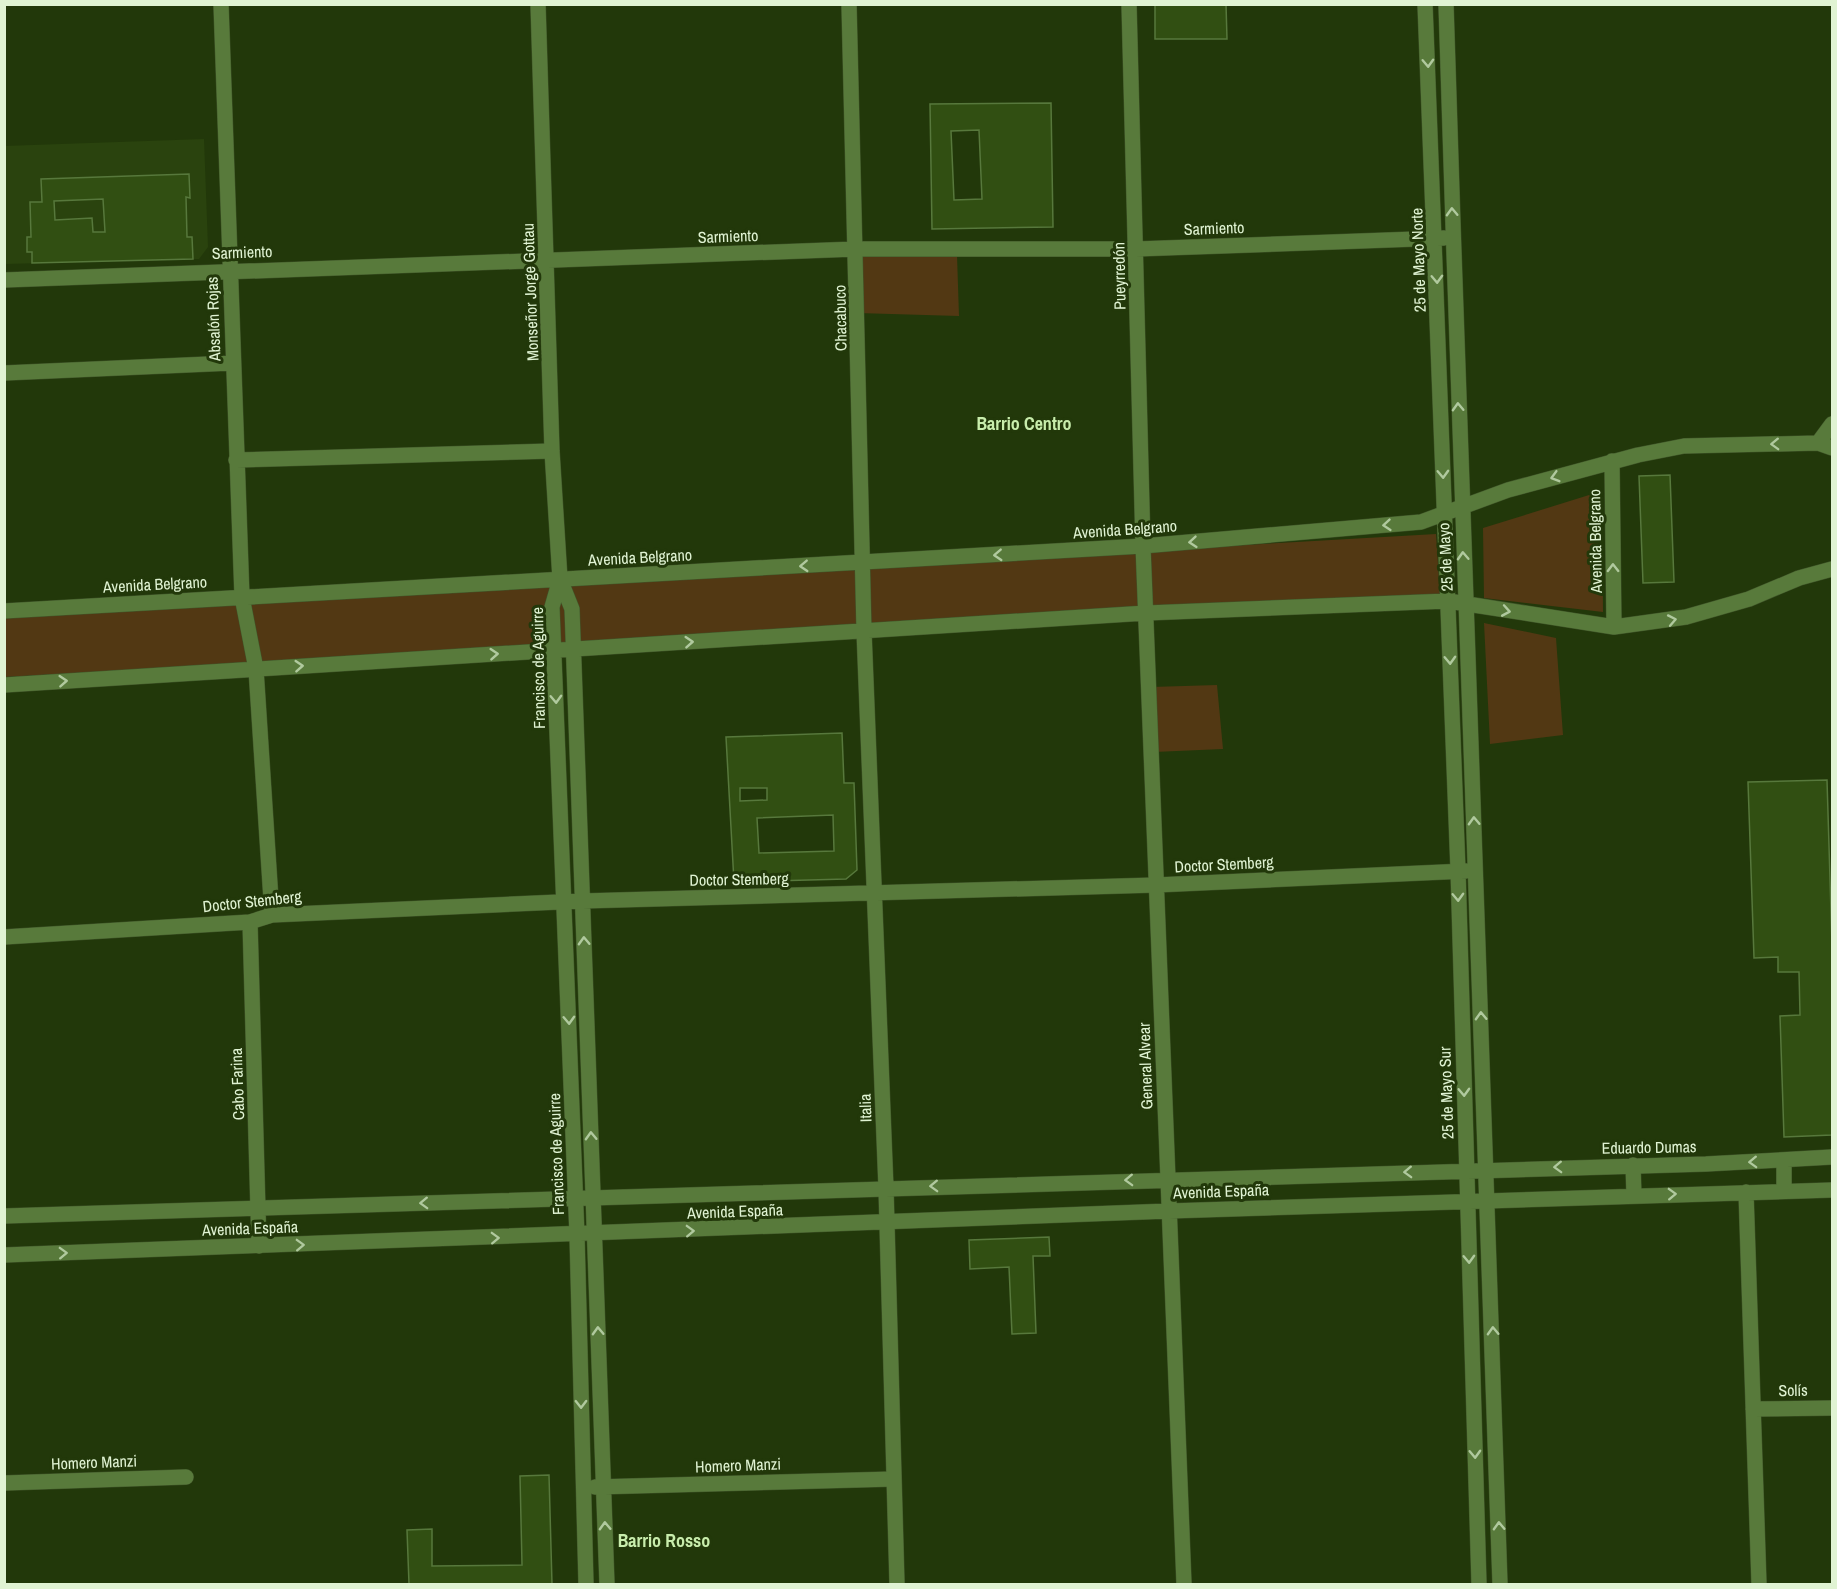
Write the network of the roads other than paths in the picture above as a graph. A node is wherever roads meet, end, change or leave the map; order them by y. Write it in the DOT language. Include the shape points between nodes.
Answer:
graph roads {
  1 [pos="221,4"];
  2 [pos="538,4"];
  3 [pos="849,4"];
  4 [pos="1129,4"];
  5 [pos="1425,4"];
  6 [pos="1446,4"];
  7 [pos="1453,237"];
  8 [pos="1435,238"];
  9 [pos="856,249"];
  10 [pos="1136,249"];
  11 [pos="547,260"];
  12 [pos="229,270"];
  13 [pos="4,280"];
  14 [pos="232,363"];
  15 [pos="4,373"];
  16 [pos="1833,424"];
  17 [pos="1825,445"];
  18 [pos="552,451"];
  19 [pos="236,460"];
  20 [pos="1612,461"];
  21 [pos="1461,507"];
  22 [pos="1444,515"];
  23 [pos="1143,546"];
  24 [pos="862,563"];
  25 [pos="1833,569"];
  26 [pos="560,579"];
  27 [pos="242,597"];
  28 [pos="1448,601"];
  29 [pos="1466,604"];
  30 [pos="4,610"];
  31 [pos="1146,613"];
  32 [pos="1614,627"];
  33 [pos="864,631"];
  34 [pos="573,649"];
  35 [pos="554,650"];
  36 [pos="256,669"];
  37 [pos="4,685"];
  38 [pos="1458,870"];
  39 [pos="1475,871"];
  40 [pos="1156,885"];
  41 [pos="875,894"];
  42 [pos="582,901"];
  43 [pos="564,902"];
  44 [pos="272,915"];
  45 [pos="250,922"];
  46 [pos="4,937"];
  47 [pos="1833,1157"];
  48 [pos="1784,1160"];
  49 [pos="1633,1165"];
  50 [pos="1466,1170"];
  51 [pos="1486,1170"];
  52 [pos="1168,1179"];
  53 [pos="886,1188"];
  54 [pos="1833,1190"];
  55 [pos="1784,1191"];
  56 [pos="1746,1192"];
  57 [pos="1634,1196"];
  58 [pos="593,1197"];
  59 [pos="576,1198"];
  60 [pos="1489,1200"];
  61 [pos="1467,1201"];
  62 [pos="258,1208"];
  63 [pos="1169,1211"];
  64 [pos="4,1216"];
  65 [pos="886,1223"];
  66 [pos="594,1234"];
  67 [pos="577,1235"];
  68 [pos="259,1246"];
  69 [pos="4,1255"];
  70 [pos="1833,1408"];
  71 [pos="1753,1409"];
  72 [pos="186,1477"];
  73 [pos="894,1479"];
  74 [pos="4,1483"];
  75 [pos="603,1487"];
  76 [pos="583,1488"];
  77 [pos="586,1584"];
  78 [pos="607,1584"];
  79 [pos="897,1584"];
  80 [pos="1184,1584"];
  81 [pos="1479,1584"];
  82 [pos="1500,1584"];
  83 [pos="1759,1584"];
  1 -- 12 [label="street, Absalón Rojas"];
  2 -- 11 [label="street, Monseñor Jorge Gottau"];
  3 -- 9 [label="street, Chacabuco"];
  4 -- 10 [label="street, Pueyrredón"];
  5 -- 8 [label="street, 25 de Mayo Norte, one-way"];
  7 -- 6 [label="street, one-way"];
  7 -- 8 [label="street, Sarmiento"];
  21 -- 7 [label="street, one-way"];
  8 -- 10 [label="street, Sarmiento"];
  8 -- 22 [label="street, 25 de Mayo Norte, one-way"];
  9 -- 10 [label="street, Sarmiento"];
  9 -- 11 [label="street, Sarmiento"];
  9 -- 24 [label="street, Chacabuco"];
  10 -- 23 [label="street, Pueyrredón"];
  11 -- 12 [label="street, Sarmiento"];
  11 -- 18 [label="street, Monseñor Jorge Gottau"];
  12 -- 13 [label="street, Sarmiento"];
  12 -- 14 [label="street, Absalón Rojas"];
  14 -- 15 [label="street"];
  14 -- 19 [label="street, Absalón Rojas"];
  16 -- 17 [label="street"];
  17 -- 20 [label="street, one-way" via="1684,446"];
  18 -- 19 [label="street"];
  18 -- 26 [label="street, Monseñor Jorge Gottau"];
  19 -- 27 [label="street, Absalón Rojas"];
  20 -- 21 [label="street, Avenida Belgrano, one-way"];
  32 -- 20 [label="street, Avenida Belgrano, one-way"];
  21 -- 22 [label="street, Avenida Belgrano"];
  29 -- 21 [label="street, 25 de Mayo, one-way"];
  22 -- 23 [label="street, Avenida Belgrano, one-way" via="1421,522"];
  22 -- 28 [label="street, 25 de Mayo"];
  23 -- 24 [label="street, Avenida Belgrano, one-way"];
  23 -- 31 [label="street, General Alvear"];
  24 -- 26 [label="street, Avenida Belgrano, one-way"];
  24 -- 33 [label="street, Chacabuco"];
  32 -- 25 [label="street, one-way" via="1686,617"];
  26 -- 27 [label="street, Avenida Belgrano"];
  26 -- 34 [label="street, Francisco de Aguirre" via="572,609"];
  26 -- 35 [label="street, Francisco de Aguirre" via="552,607"];
  27 -- 30 [label="street, Avenida Belgrano"];
  27 -- 36 [label="street, Absalón Rojas"];
  28 -- 29 [label="street"];
  28 -- 31 [label="street"];
  28 -- 38 [label="street, 25 de Mayo Sur, one-way"];
  29 -- 32 [label="street, one-way"];
  39 -- 29 [label="street, one-way"];
  31 -- 33 [label="street"];
  31 -- 40 [label="street, General Alvear"];
  34 -- 33 [label="street, one-way"];
  33 -- 41 [label="street, Italia"];
  34 -- 35 [label="street"];
  34 -- 42 [label="street, Francisco de Aguirre"];
  36 -- 35 [label="street, one-way"];
  35 -- 43 [label="street, Francisco de Aguirre, one-way"];
  37 -- 36 [label="street, one-way"];
  36 -- 44 [label="street"];
  38 -- 39 [label="street, Doctor Stemberg"];
  38 -- 40 [label="street, Doctor Stemberg"];
  38 -- 50 [label="street, 25 de Mayo Sur, one-way"];
  51 -- 39 [label="street, one-way"];
  40 -- 41 [label="street, Doctor Stemberg"];
  40 -- 52 [label="street, General Alvear"];
  41 -- 42 [label="street, Doctor Stemberg"];
  41 -- 53 [label="street, Italia"];
  42 -- 43 [label="street, Doctor Stemberg"];
  58 -- 42 [label="street, Francisco de Aguirre, one-way"];
  43 -- 44 [label="street, Doctor Stemberg"];
  43 -- 59 [label="street, Francisco de Aguirre, one-way"];
  44 -- 45 [label="street, Doctor Stemberg"];
  45 -- 46 [label="street, Doctor Stemberg"];
  45 -- 62 [label="street, Cabo Farina"];
  47 -- 48 [label="street, Eduardo Dumas"];
  48 -- 49 [label="street, Eduardo Dumas, one-way"];
  48 -- 55 [label="street"];
  49 -- 51 [label="street, Eduardo Dumas, one-way"];
  49 -- 57 [label="street"];
  50 -- 51 [label="street, Eduardo Dumas"];
  50 -- 52 [label="street, Avenida España, one-way"];
  50 -- 61 [label="street, 25 de Mayo Sur"];
  51 -- 60 [label="street"];
  52 -- 53 [label="street, Avenida España, one-way"];
  52 -- 63 [label="street, General Alvear"];
  53 -- 58 [label="street, Avenida España"];
  53 -- 65 [label="street, Italia"];
  54 -- 55 [label="street"];
  55 -- 56 [label="street"];
  57 -- 56 [label="street, one-way"];
  56 -- 71 [label="street"];
  57 -- 60 [label="street"];
  58 -- 59 [label="street, Avenida España"];
  58 -- 66 [label="street, Francisco de Aguirre"];
  59 -- 62 [label="street, Avenida España, one-way"];
  59 -- 67 [label="street, Francisco de Aguirre"];
  60 -- 61 [label="street"];
  82 -- 60 [label="street, one-way"];
  61 -- 63 [label="street, Avenida España"];
  61 -- 81 [label="street, 25 de Mayo Sur, one-way"];
  62 -- 64 [label="street, Avenida España"];
  62 -- 68 [label="street, Cabo Farina"];
  63 -- 65 [label="street, Avenida España"];
  63 -- 80 [label="street, General Alvear"];
  66 -- 65 [label="street, Avenida España, one-way"];
  65 -- 73 [label="street, Italia"];
  66 -- 67 [label="street, Avenida España"];
  75 -- 66 [label="street, Francisco de Aguirre, one-way"];
  68 -- 67 [label="street, Avenida España, one-way"];
  67 -- 76 [label="street, Francisco de Aguirre, one-way"];
  69 -- 68 [label="street, Avenida España, one-way"];
  70 -- 71 [label="street, Solís"];
  71 -- 83 [label="street"];
  72 -- 74 [label="street, Homero Manzi"];
  73 -- 75 [label="street, Homero Manzi"];
  73 -- 79 [label="street, Italia"];
  75 -- 76 [label="street, Homero Manzi"];
  78 -- 75 [label="street, Francisco de Aguirre, one-way"];
  76 -- 77 [label="street, Francisco de Aguirre"];
}
